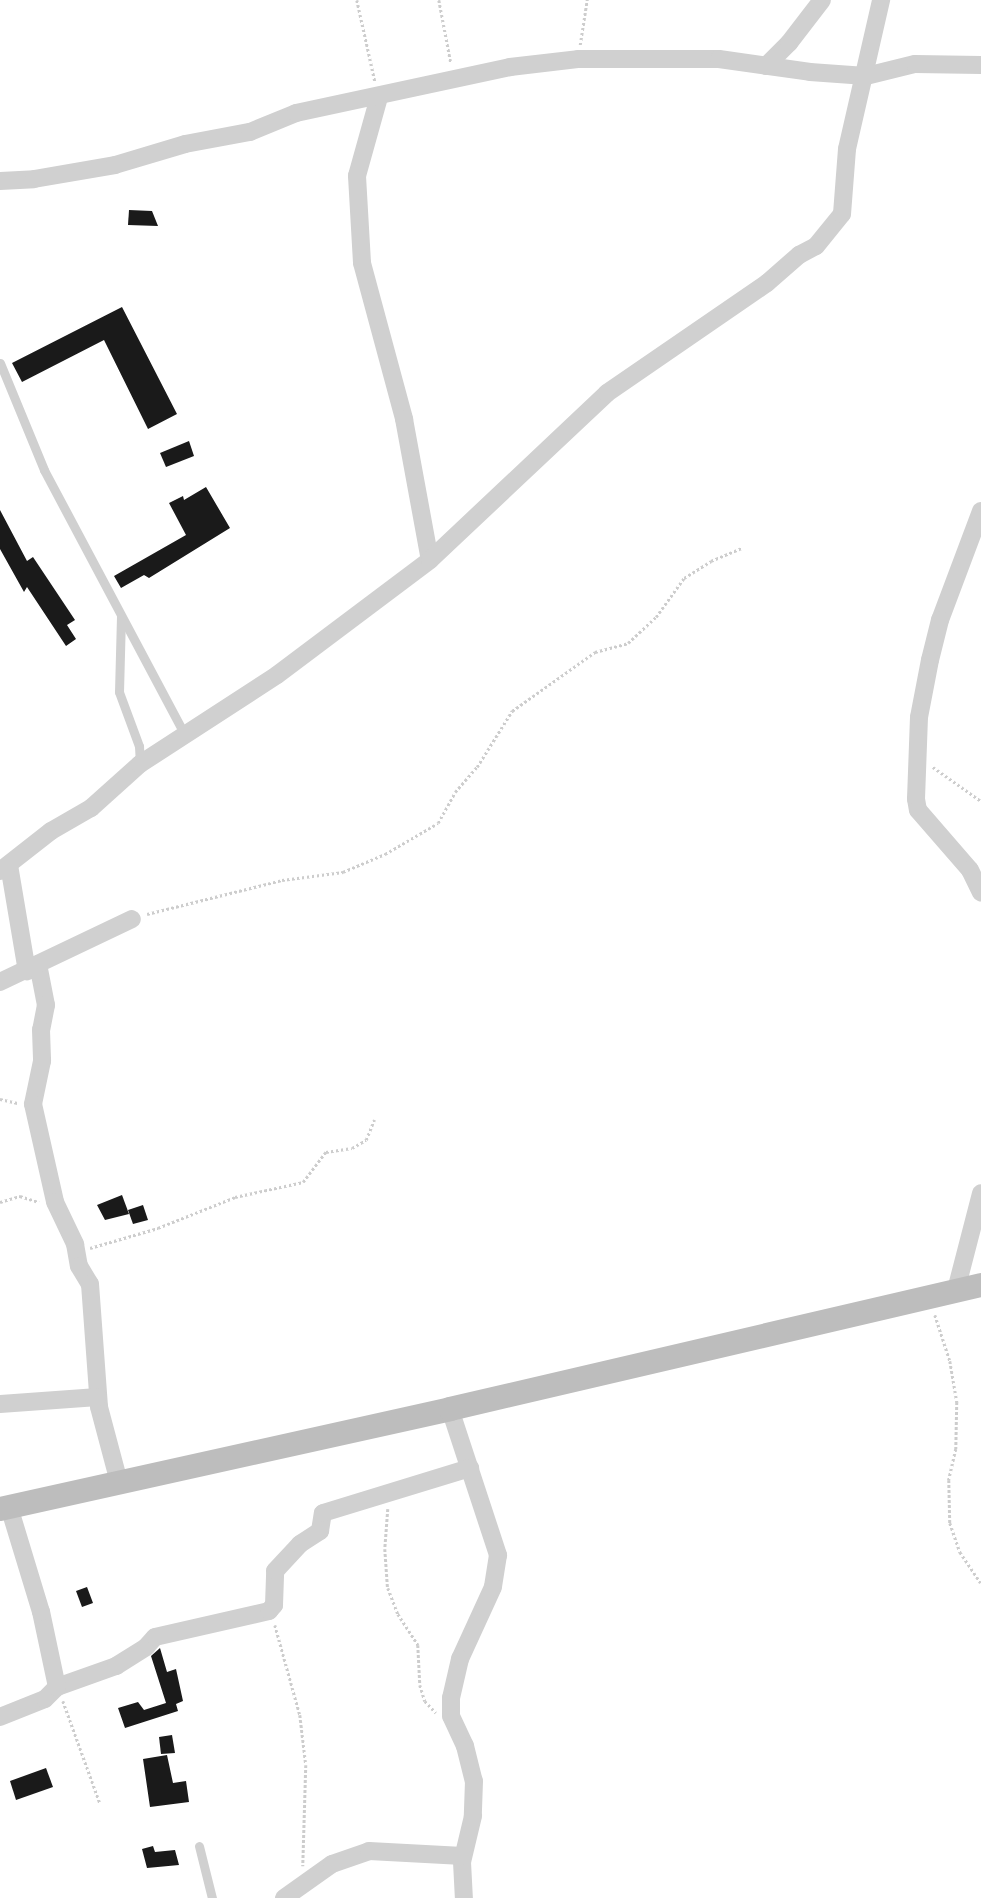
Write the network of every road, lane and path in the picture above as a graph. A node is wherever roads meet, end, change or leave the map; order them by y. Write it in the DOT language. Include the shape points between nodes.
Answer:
graph roads {
  1 [pos="357,0"];
  2 [pos="439,0"];
  3 [pos="587,0"];
  4 [pos="822,0"];
  5 [pos="881,0"];
  6 [pos="578,58"];
  7 [pos="981,65"];
  8 [pos="766,66"];
  9 [pos="866,76"];
  10 [pos="454,80"];
  11 [pos="379,96"];
  12 [pos="0,181"];
  13 [pos="0,364"];
  14 [pos="981,511"];
  15 [pos="741,548"];
  16 [pos="430,560"];
  17 [pos="122,615"];
  18 [pos="185,735"];
  19 [pos="919,758"];
  20 [pos="140,764"];
  21 [pos="981,801"];
  22 [pos="4,868"];
  23 [pos="6,885"];
  24 [pos="981,893"];
  25 [pos="132,919"];
  26 [pos="32,968"];
  27 [pos="0,982"];
  28 [pos="374,1120"];
  29 [pos="981,1193"];
  30 [pos="0,1202"];
  31 [pos="57,1206"];
  32 [pos="77,1252"];
  33 [pos="981,1285"];
  34 [pos="956,1290"];
  35 [pos="929,1297"];
  36 [pos="98,1397"];
  37 [pos="0,1404"];
  38 [pos="450,1409"];
  39 [pos="470,1468"];
  40 [pos="119,1482"];
  41 [pos="387,1495"];
  42 [pos="4,1508"];
  43 [pos="981,1583"];
  44 [pos="271,1609"];
  45 [pos="57,1687"];
  46 [pos="0,1717"];
  47 [pos="454,1723"];
  48 [pos="100,1803"];
  49 [pos="199,1846"];
  50 [pos="463,1856"];
  51 [pos="300,1886"];
  52 [pos="212,1898"];
  53 [pos="284,1898"];
  54 [pos="464,1898"];
  1 -- 11 [label="path"];
  2 -- 10 [label="path"];
  3 -- 6 [label="path"];
  4 -- 8 [label="street"];
  5 -- 9 [label="street"];
  6 -- 8 [label="street" via="719,59"];
  6 -- 10 [label="street" via="510,67"];
  7 -- 9 [label="street" via="914,64"];
  8 -- 9 [label="street"];
  9 -- 16 [label="street" via="847,149 842,214 816,246 608,392"];
  10 -- 11 [label="street"];
  11 -- 12 [label="street" via="296,113 250,132 186,144 115,165 34,179"];
  11 -- 16 [label="street" via="357,176 362,263 404,419"];
  13 -- 17 [label="lane" via="44,470"];
  14 -- 19 [label="street" via="940,620 919,717"];
  15 -- 25 [label="path" via="684,578 656,617 628,643 595,652 512,711 477,767 454,792 443,818 424,832 343,872 282,880"];
  16 -- 18 [label="street" via="277,675"];
  17 -- 18 [label="lane"];
  17 -- 20 [label="lane" via="119,692 139,746"];
  18 -- 20 [label="street"];
  19 -- 21 [label="path"];
  19 -- 24 [label="street" via="918,810 970,870"];
  20 -- 22 [label="street" via="91,808 51,831"];
  22 -- 23 [label="street"];
  23 -- 26 [label="street"];
  25 -- 26 [label="street"];
  26 -- 27 [label="street"];
  26 -- 31 [label="street" via="46,1005 41,1030 42,1061 33,1104"];
  28 -- 32 [label="path" via="366,1140 352,1148 326,1152 298,1184 235,1197 158,1228"];
  29 -- 34 [label="street"];
  30 -- 31 [label="path" via="20,1196"];
  31 -- 32 [label="street"];
  32 -- 36 [label="street" via="79,1266 90,1284 93,1303"];
  33 -- 34 [label="main road"];
  34 -- 35 [label="main road"];
  35 -- 38 [label="main road"];
  35 -- 43 [label="path" via="950,1361 957,1402 956,1449 949,1480 950,1523 960,1552"];
  36 -- 37 [label="street"];
  36 -- 40 [label="street"];
  38 -- 39 [label="street"];
  38 -- 40 [label="main road"];
  39 -- 41 [label="street"];
  39 -- 47 [label="street" via="498,1555 493,1587 456,1674 450,1708"];
  40 -- 42 [label="main road"];
  41 -- 44 [label="street" via="323,1513 320,1531 300,1544 276,1572"];
  41 -- 47 [label="path" via="386,1566 392,1604 418,1645 420,1684 425,1700 444,1719"];
  42 -- 45 [label="street" via="41,1612"];
  44 -- 45 [label="street" via="155,1637 146,1647 116,1666"];
  44 -- 51 [label="path" via="300,1715 306,1764 305,1848"];
  45 -- 46 [label="street" via="45,1699"];
  45 -- 48 [label="path"];
  47 -- 50 [label="street" via="465,1746 474,1781 473,1816"];
  49 -- 52 [label="lane"];
  50 -- 51 [label="street" via="369,1851 332,1864"];
  50 -- 54 [label="street"];
  51 -- 53 [label="street"];
}
